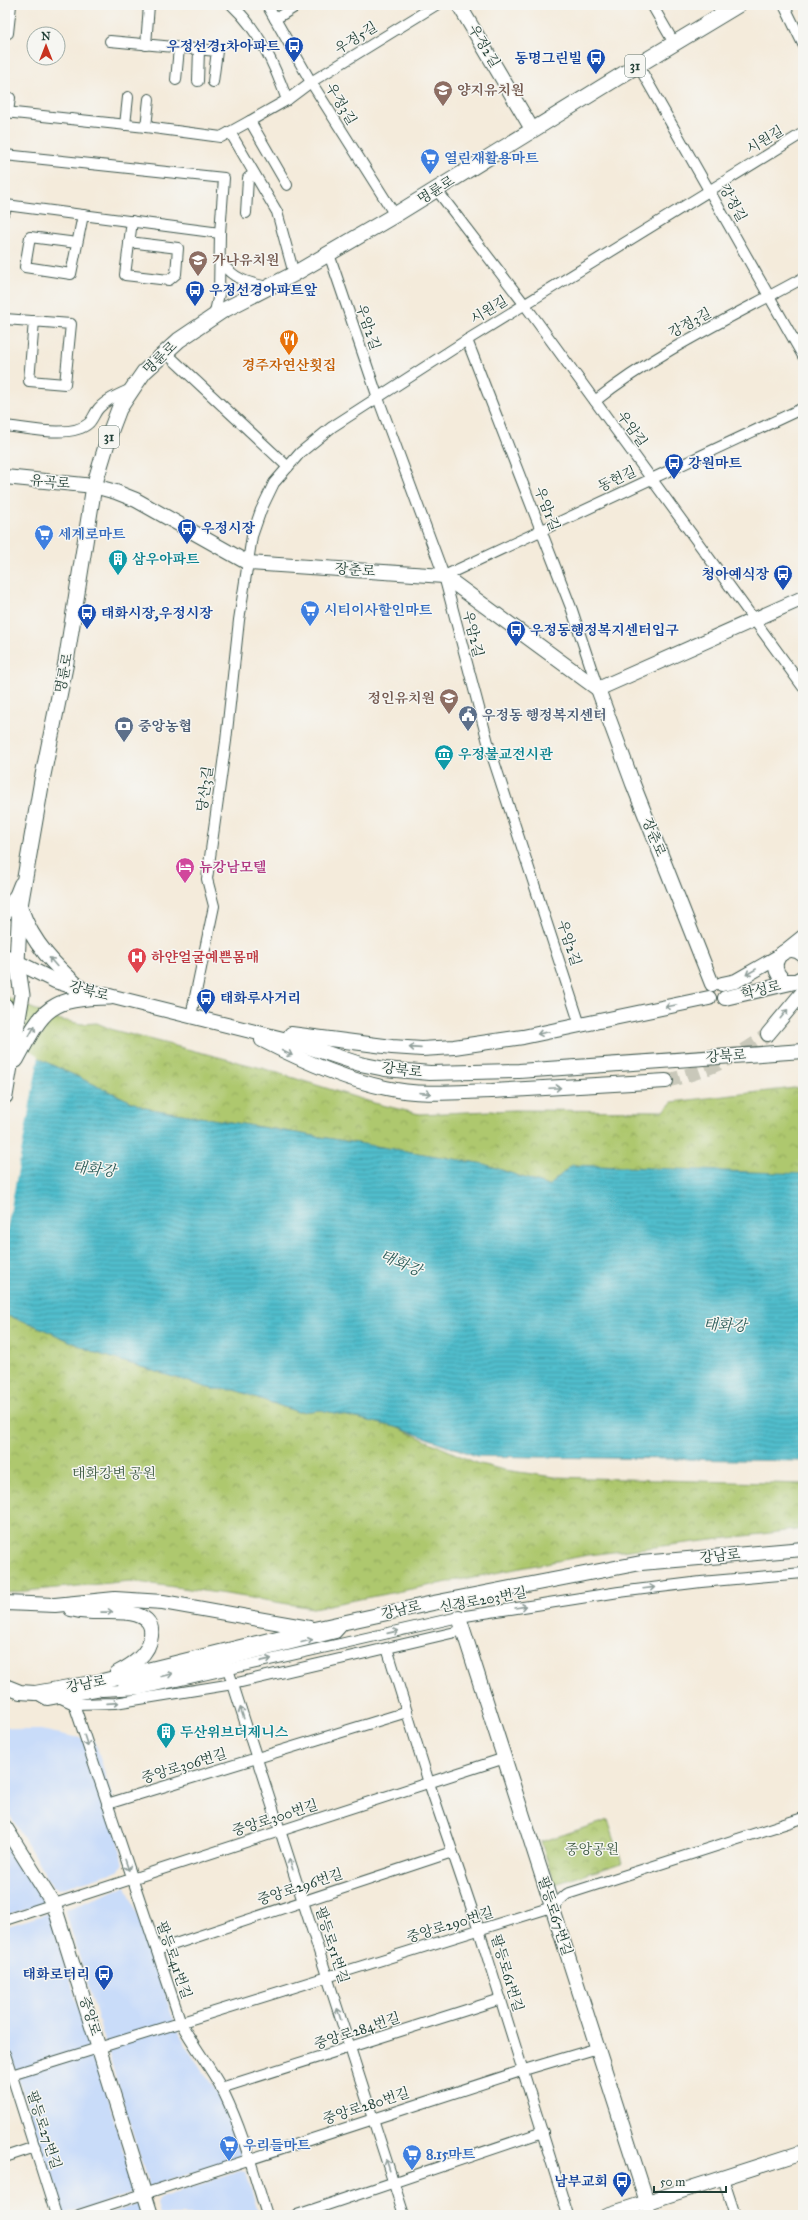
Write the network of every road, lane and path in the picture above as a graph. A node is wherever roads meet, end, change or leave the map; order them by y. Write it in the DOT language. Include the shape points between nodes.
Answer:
graph roads {
  1 [pos="11,5"];
  2 [pos="149,5"];
  3 [pos="232,5"];
  4 [pos="267,5"];
  5 [pos="298,5"];
  6 [pos="436,5"];
  7 [pos="459,5"];
  8 [pos="652,5"];
  9 [pos="738,5"];
  10 [pos="784,5"];
  11 [pos="275,19"];
  12 [pos="5,33"];
  13 [pos="110,41"];
  14 [pos="674,43"];
  15 [pos="803,44"];
  16 [pos="146,45"];
  17 [pos="179,48"];
  18 [pos="200,49"];
  19 [pos="638,64"];
  20 [pos="176,80"];
  21 [pos="198,80"];
  22 [pos="213,82"];
  23 [pos="311,82"];
  24 [pos="5,97"];
  25 [pos="128,97"];
  26 [pos="149,99"];
  27 [pos="287,100"];
  28 [pos="7,112"];
  29 [pos="250,121"];
  30 [pos="125,125"];
  31 [pos="146,126"];
  32 [pos="532,129"];
  33 [pos="230,132"];
  34 [pos="803,133"];
  35 [pos="5,155"];
  36 [pos="254,174"];
  37 [pos="287,185"];
  38 [pos="436,189"];
  39 [pos="710,190"];
  40 [pos="5,211"];
  41 [pos="246,213"];
  42 [pos="83,215"];
  43 [pos="395,215"];
  44 [pos="132,221"];
  45 [pos="220,232"];
  46 [pos="129,242"];
  47 [pos="77,243"];
  48 [pos="329,254"];
  49 [pos="221,262"];
  50 [pos="294,274"];
  51 [pos="803,278"];
  52 [pos="268,288"];
  53 [pos="770,297"];
  54 [pos="526,305"];
  55 [pos="214,316"];
  56 [pos="5,320"];
  57 [pos="34,321"];
  58 [pos="467,340"];
  59 [pos="165,352"];
  60 [pos="803,356"];
  61 [pos="133,388"];
  62 [pos="378,398"];
  63 [pos="595,401"];
  64 [pos="803,408"];
  65 [pos="5,426"];
  66 [pos="288,467"];
  67 [pos="5,477"];
  68 [pos="651,479"];
  69 [pos="94,486"];
  70 [pos="540,530"];
  71 [pos="248,563"];
  72 [pos="444,576"];
  73 [pos="803,598"];
  74 [pos="754,620"];
  75 [pos="803,687"];
  76 [pos="598,689"];
  77 [pos="27,866"];
  78 [pos="20,906"];
  79 [pos="5,914"];
  80 [pos="803,937"];
  81 [pos="780,955"];
  82 [pos="803,955"];
  83 [pos="11,959"];
  84 [pos="801,985"];
  85 [pos="81,989"];
  86 [pos="720,989"];
  87 [pos="110,997"];
  88 [pos="5,1007"];
  89 [pos="191,1016"];
  90 [pos="580,1025"];
  91 [pos="240,1028"];
  92 [pos="768,1034"];
  93 [pos="15,1041"];
  94 [pos="803,1051"];
  95 [pos="9,1073"];
  96 [pos="666,1081"];
  97 [pos="5,1096"];
  98 [pos="803,1549"];
  99 [pos="802,1574"];
  100 [pos="5,1603"];
  101 [pos="55,1605"];
  102 [pos="345,1623"];
  103 [pos="461,1624"];
  104 [pos="314,1629"];
  105 [pos="387,1648"];
  106 [pos="228,1669"];
  107 [pos="5,1680"];
  108 [pos="233,1684"];
  109 [pos="5,1686"];
  110 [pos="102,1686"];
  111 [pos="30,1693"];
  112 [pos="5,1696"];
  113 [pos="61,1698"];
  114 [pos="74,1704"];
  115 [pos="407,1712"];
  116 [pos="505,1758"];
  117 [pos="257,1759"];
  118 [pos="429,1782"];
  119 [pos="107,1804"];
  120 [pos="803,1818"];
  121 [pos="5,1826"];
  122 [pos="280,1831"];
  123 [pos="452,1852"];
  124 [pos="132,1879"];
  125 [pos="303,1900"];
  126 [pos="54,1905"];
  127 [pos="552,1907"];
  128 [pos="5,1920"];
  129 [pos="479,1930"];
  130 [pos="157,1950"];
  131 [pos="328,1977"];
  132 [pos="501,1999"];
  133 [pos="181,2023"];
  134 [pos="100,2048"];
  135 [pos="350,2048"];
  136 [pos="598,2048"];
  137 [pos="5,2054"];
  138 [pos="524,2070"];
  139 [pos="8,2076"];
  140 [pos="221,2088"];
  141 [pos="373,2119"];
  142 [pos="543,2132"];
  143 [pos="35,2147"];
  144 [pos="803,2152"];
  145 [pos="5,2157"];
  146 [pos="249,2160"];
  147 [pos="723,2178"];
  148 [pos="394,2183"];
  149 [pos="145,2195"];
  150 [pos="649,2209"];
  151 [pos="56,2215"];
  152 [pos="79,2215"];
  153 [pos="151,2215"];
  154 [pos="267,2215"];
  155 [pos="297,2215"];
  156 [pos="404,2215"];
  157 [pos="568,2215"];
  158 [pos="607,2215"];
  159 [pos="735,2215"];
  1 -- 12 [label="street" via="8,33"];
  2 -- 16 [label="street"];
  3 -- 27 [label="street" via="245,17 265,51"];
  4 -- 11 [label="street, 우정3길"];
  5 -- 11 [label="street"];
  6 -- 23 [label="street, 우정5길"];
  7 -- 32 [label="main road, 우정2길"];
  8 -- 14 [label="street"];
  9 -- 14 [label="main road, 명륜로 / 31"];
  10 -- 15 [label="street"];
  11 -- 23 [label="street, 우정3길"];
  13 -- 16 [label="street"];
  14 -- 19 [label="main road, 명륜로 / 31"];
  16 -- 17 [label="street"];
  17 -- 18 [label="street"];
  17 -- 20 [label="street"];
  18 -- 21 [label="street"];
  18 -- 22 [label="street" via="217,51"];
  19 -- 32 [label="main road, 명륜로 / 31"];
  19 -- 39 [label="street, 강정길"];
  23 -- 27 [label="street, 우정5길"];
  23 -- 43 [label="street, 우정3길"];
  24 -- 28 [label="street" via="10,98"];
  25 -- 30 [label="street"];
  26 -- 31 [label="street"];
  27 -- 29 [label="street, 우정5길"];
  28 -- 30 [label="street, 우정5길"];
  29 -- 33 [label="street, 우정5길"];
  29 -- 37 [label="street"];
  30 -- 31 [label="street, 우정5길"];
  31 -- 33 [label="street, 우정5길" via="221,137"];
  32 -- 38 [label="main road, 명륜로 / 31"];
  33 -- 36 [label="street"];
  34 -- 39 [label="street, 시원길"];
  35 -- 45 [label="street" via="224,178"];
  36 -- 41 [label="street" via="248,178"];
  36 -- 50 [label="street" via="277,212"];
  38 -- 43 [label="main road, 명륜로 / 31"];
  38 -- 54 [label="street, 우암길"];
  39 -- 53 [label="street, 강정길"];
  39 -- 54 [label="street, 시원길"];
  40 -- 42 [label="street" via="6,205"];
  42 -- 44 [label="street"];
  42 -- 47 [label="street"];
  43 -- 48 [label="main road, 명륜로 / 31"];
  44 -- 45 [label="street"];
  44 -- 46 [label="street"];
  45 -- 49 [label="street"];
  46 -- 46 [label="street" via="125,275 169,280 176,274 178,248"];
  47 -- 47 [label="street" via="71,274 25,267 30,238"];
  48 -- 50 [label="main road, 명륜로 / 31"];
  48 -- 62 [label="street, 우암2길"];
  49 -- 52 [label="street" via="237,279"];
  49 -- 55 [label="street" via="219,294"];
  50 -- 52 [label="main road, 명륜로 / 31"];
  51 -- 53 [label="street, 강정3길"];
  52 -- 55 [label="main road, 명륜로 / 31"];
  53 -- 60 [label="street, 강정길"];
  53 -- 63 [label="street, 강정3길" via="694,335 615,385"];
  54 -- 58 [label="street, 시원길"];
  54 -- 63 [label="street, 우암길"];
  55 -- 59 [label="main road, 명륜로 / 31"];
  56 -- 57 [label="street"];
  57 -- 57 [label="street" via="71,324 65,384 29,381"];
  58 -- 62 [label="street, 시원길"];
  58 -- 70 [label="street, 우암1길"];
  59 -- 61 [label="main road, 명륜로 / 31" via="144,372"];
  59 -- 66 [label="street"];
  61 -- 65 [label="street" via="108,400 90,422 80,429 67,432"];
  61 -- 69 [label="main road, 명륜로 / 31" via="111,430"];
  62 -- 66 [label="street, 시원길" via="332,427 300,453"];
  62 -- 72 [label="street, 우암2길"];
  63 -- 68 [label="street, 우암길"];
  64 -- 68 [label="street, 동헌길"];
  66 -- 71 [label="street, 시원길" via="274,484 261,510 252,536"];
  67 -- 69 [label="main road, 유곡로"];
  68 -- 70 [label="street, 동헌길"];
  68 -- 74 [label="street, 우암길"];
  69 -- 71 [label="main road, 장춘로" via="136,500"];
  69 -- 77 [label="main road, 명륜로 / 31" via="66,662"];
  70 -- 72 [label="street, 동헌길"];
  70 -- 76 [label="street, 우암1길" via="572,610"];
  71 -- 72 [label="main road, 장춘로"];
  71 -- 89 [label="street, 당산3길" via="207,879 214,906"];
  72 -- 76 [label="main road"];
  72 -- 90 [label="street, 우암2길" via="489,746"];
  73 -- 74 [label="main road"];
  74 -- 75 [label="street, 우암길"];
  74 -- 76 [label="main road"];
  76 -- 86 [label="main road, 장춘로" via="633,784"];
  77 -- 78 [label="main road, 명륜로 / 31"];
  77 -- 79 [label="main road" via="17,894"];
  78 -- 83 [label="main road, 명륜로 / 31"];
  85 -- 78 [label="main road, one-way" via="44,952 32,934"];
  80 -- 81 [label="main road"];
  81 -- 82 [label="main road" via="792,950"];
  81 -- 84 [label="main road" via="776,962 777,973 785,981"];
  81 -- 86 [label="main road, one-way"];
  83 -- 85 [label="main road, 강북로" via="55,981"];
  83 -- 93 [label="main road, 명륜로 / 31" via="22,995"];
  84 -- 86 [label="main road, 학성로"];
  92 -- 84 [label="main road, one-way"];
  85 -- 87 [label="main road, 강북로"];
  86 -- 90 [label="main road, one-way" via="708,989 709,998"];
  87 -- 89 [label="main road, 강북로"];
  95 -- 87 [label="main road, one-way" via="42,1015 52,1006 83,998"];
  88 -- 93 [label="main road"];
  89 -- 91 [label="main road, 강북로"];
  90 -- 91 [label="main road, one-way" via="523,1037 454,1047 422,1048 356,1043"];
  91 -- 94 [label="main road, 강북로" via="287,1040 360,1064 430,1074 519,1071"];
  91 -- 96 [label="main road, one-way" via="315,1065 387,1089 433,1093"];
  93 -- 95 [label="main road, 명륜로"];
  95 -- 97 [label="main road, 명륜로"];
  98 -- 102 [label="main road, 강남로" via="641,1563 433,1603"];
  103 -- 99 [label="street, 신정로203번길, one-way" via="618,1592"];
  100 -- 101 [label="main road"];
  101 -- 104 [label="main road" via="115,1599 163,1602"];
  101 -- 110 [label="main road, one-way" via="92,1612 131,1613 142,1616 149,1624 152,1632 151,1643 144,1653"];
  102 -- 104 [label="main road, 강남로"];
  110 -- 102 [label="street, one-way" via="336,1633"];
  103 -- 105 [label="street"];
  106 -- 103 [label="street, 신정로203번길, one-way"];
  103 -- 116 [label="main road, 팔등로67번길"];
  104 -- 110 [label="main road, 강남로"];
  105 -- 108 [label="street"];
  105 -- 115 [label="street, 팔등로61번길"];
  106 -- 108 [label="street, 팔등로51번길"];
  106 -- 110 [label="street, 신정로203번길" via="141,1689"];
  107 -- 111 [label="main road"];
  114 -- 108 [label="street, one-way" via="115,1703"];
  117 -- 108 [label="street, 팔등로51번길, one-way"];
  109 -- 111 [label="main road, 강남로"];
  110 -- 111 [label="main road, 강남로"];
  110 -- 113 [label="street"];
  111 -- 112 [label="main road"];
  111 -- 113 [label="street" via="47,1700"];
  113 -- 114 [label="street"];
  114 -- 119 [label="street, 팔등로41번길, one-way"];
  115 -- 117 [label="street, 중앙로306번길"];
  115 -- 118 [label="street, 팔등로61번길"];
  116 -- 118 [label="street, 중앙로300번길"];
  116 -- 127 [label="main road, 팔등로67번길"];
  117 -- 119 [label="street, 중앙로306번길"];
  117 -- 122 [label="street, 팔등로51번길"];
  118 -- 122 [label="street, 중앙로300번길"];
  118 -- 123 [label="street, 팔등로61번길"];
  119 -- 124 [label="street, 팔등로41번길, one-way"];
  120 -- 127 [label="street, 중앙로290번길" via="567,1894"];
  121 -- 126 [label="main road, 중앙로"];
  122 -- 124 [label="street, 중앙로300번길"];
  125 -- 122 [label="street, 팔등로51번길, one-way"];
  123 -- 125 [label="street, 중앙로296번길"];
  123 -- 129 [label="street, 팔등로61번길"];
  124 -- 126 [label="street, 중앙로300번길"];
  124 -- 130 [label="street, 팔등로41번길"];
  125 -- 130 [label="street, 중앙로296번길"];
  125 -- 131 [label="street, 팔등로51번길"];
  126 -- 128 [label="street, 중앙로300번길"];
  126 -- 134 [label="main road, 중앙로"];
  127 -- 129 [label="street, 중앙로290번길"];
  127 -- 136 [label="main road, 팔등로67번길"];
  129 -- 131 [label="street, 중앙로290번길"];
  129 -- 132 [label="street, 팔등로61번길"];
  130 -- 133 [label="street, 팔등로41번길"];
  131 -- 133 [label="street, 중앙로290번길"];
  135 -- 131 [label="street, 팔등로51번길, one-way"];
  132 -- 135 [label="street, 중앙로284번길"];
  132 -- 138 [label="street, 팔등로61번길"];
  133 -- 134 [label="street, 중앙로290번길"];
  133 -- 140 [label="street, 팔등로41번길"];
  134 -- 139 [label="street, 중앙로290번길"];
  134 -- 149 [label="main road, 중앙로"];
  135 -- 140 [label="street, 중앙로284번길"];
  135 -- 141 [label="street, 팔등로51번길"];
  136 -- 138 [label="street, 중앙로280번길"];
  136 -- 150 [label="main road, 팔등로67번길"];
  137 -- 139 [label="street, 팔등로27번길"];
  138 -- 141 [label="street, 중앙로280번길"];
  138 -- 142 [label="street, 팔등로61번길"];
  139 -- 143 [label="street, 팔등로27번길"];
  140 -- 146 [label="street, 팔등로41번길" via="233,2113"];
  141 -- 146 [label="street, 중앙로280번길"];
  148 -- 141 [label="street, 팔등로51번길, one-way"];
  142 -- 148 [label="street"];
  142 -- 157 [label="street, 팔등로61번길"];
  143 -- 145 [label="street"];
  143 -- 151 [label="street, 팔등로27번길"];
  144 -- 147 [label="main road"];
  146 -- 149 [label="street, 중앙로280번길"];
  146 -- 154 [label="street, 팔등로41번길"];
  147 -- 150 [label="main road"];
  147 -- 159 [label="street"];
  148 -- 155 [label="street"];
  148 -- 156 [label="street, 팔등로51번길"];
  149 -- 152 [label="street, 중앙로280번길"];
  149 -- 153 [label="main road, 중앙로"];
  150 -- 158 [label="main road"];
}
